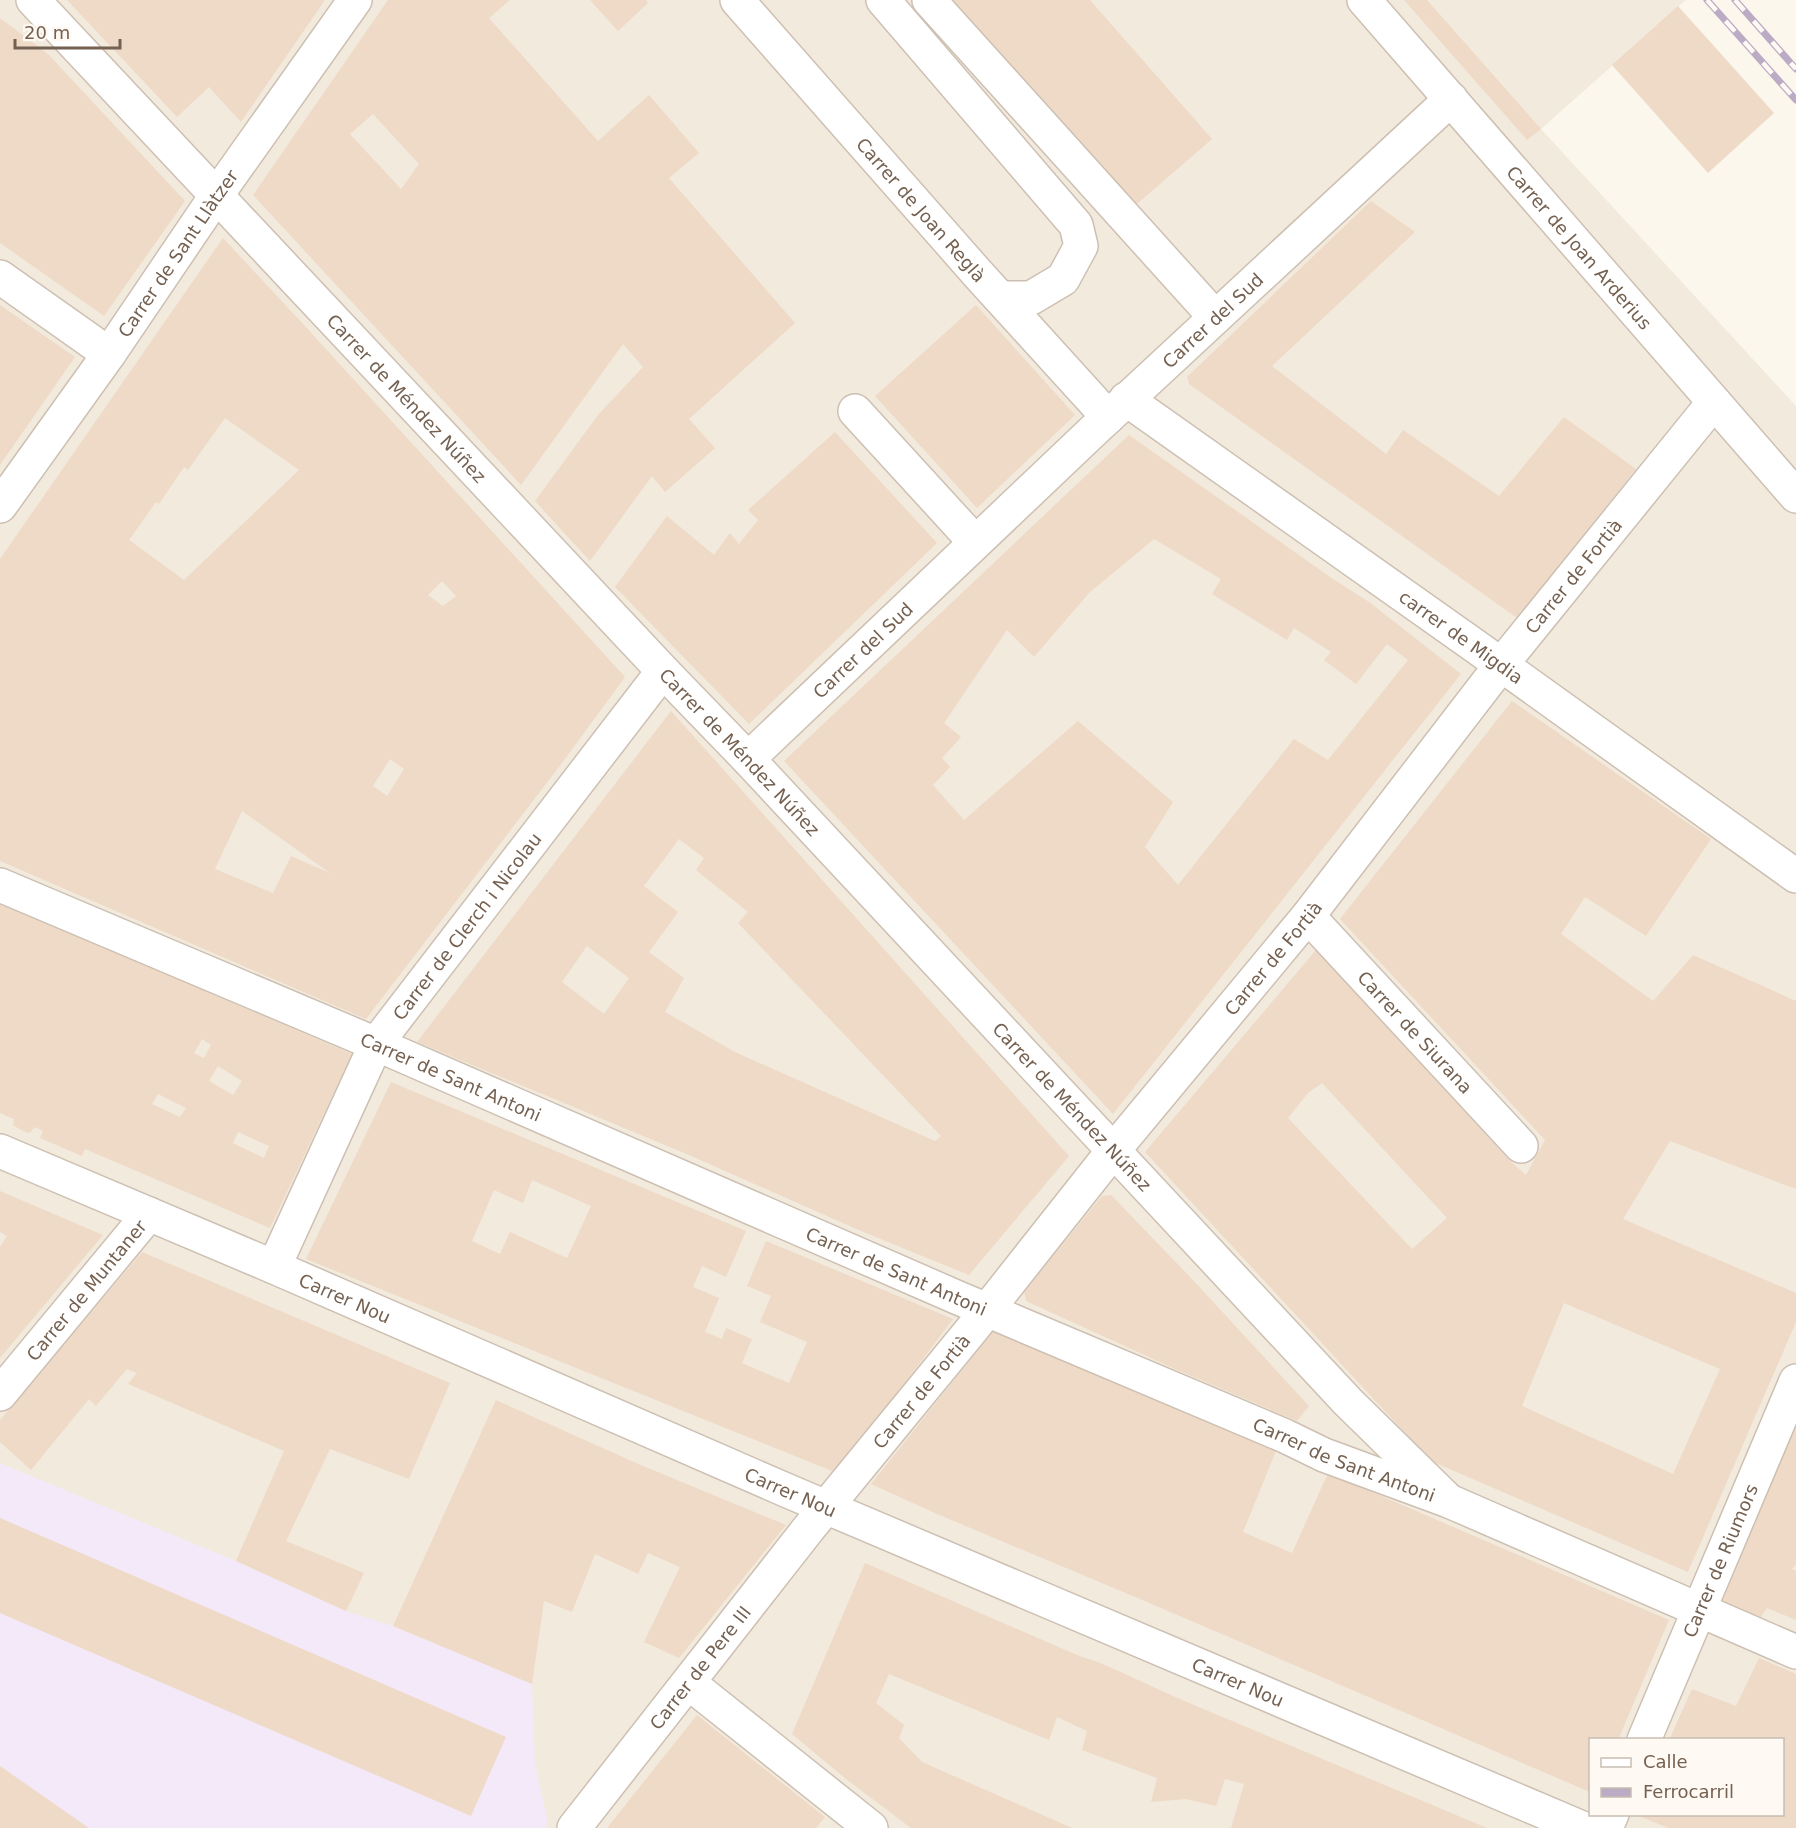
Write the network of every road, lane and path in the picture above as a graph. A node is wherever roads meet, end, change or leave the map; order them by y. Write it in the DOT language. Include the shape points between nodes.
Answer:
graph roads {
  1 [pos="33,0"];
  2 [pos="355,0"];
  3 [pos="737,0"];
  4 [pos="883,0"];
  5 [pos="929,0"];
  6 [pos="1364,0"];
  7 [pos="1451,99"];
  8 [pos="216,196"];
  9 [pos="0,277"];
  10 [pos="1000,298"];
  11 [pos="1215,316"];
  12 [pos="109,354"];
  13 [pos="1714,402"];
  14 [pos="1117,408"];
  15 [pos="855,411"];
  16 [pos="1796,496"];
  17 [pos="0,506"];
  18 [pos="975,542"];
  19 [pos="1501,664"];
  20 [pos="663,671"];
  21 [pos="748,759"];
  22 [pos="1796,876"];
  23 [pos="0,885"];
  24 [pos="1308,916"];
  25 [pos="376,1044"];
  26 [pos="1521,1146"];
  27 [pos="0,1151"];
  28 [pos="1113,1151"];
  29 [pos="149,1214"];
  30 [pos="274,1267"];
  31 [pos="987,1310"];
  32 [pos="1796,1381"];
  33 [pos="0,1394"];
  34 [pos="1348,1402"];
  35 [pos="1324,1455"];
  36 [pos="1449,1501"];
  37 [pos="826,1508"];
  38 [pos="1698,1611"];
  39 [pos="1796,1652"];
  40 [pos="688,1683"];
  41 [pos="1645,1738"];
  42 [pos="574,1828"];
  43 [pos="871,1828"];
  44 [pos="1582,1828"];
  1 -- 8 [label="street, Carrer de Méndez Núñez"];
  2 -- 8 [label="street, Carrer de Sant Llàtzer"];
  3 -- 10 [label="street, Carrer de Joan Reglà"];
  4 -- 10 [label="street" via="1076,225 1081,246 1063,279 1031,298"];
  5 -- 11 [label="street"];
  6 -- 7 [label="street, Carrer de Joan Arderius"];
  7 -- 11 [label="street, Carrer del Sud"];
  7 -- 13 [label="street, Carrer de Joan Arderius"];
  8 -- 12 [label="street, Carrer de Sant Llàtzer"];
  8 -- 20 [label="street, Carrer de Méndez Núñez"];
  9 -- 12 [label="street"];
  10 -- 14 [label="street, Carrer de Joan Reglà"];
  11 -- 14 [label="street, Carrer del Sud"];
  12 -- 17 [label="street, Carrer de Sant Llàtzer"];
  13 -- 16 [label="street, Carrer de Joan Arderius"];
  13 -- 19 [label="street, Carrer de Fortià"];
  14 -- 18 [label="street, Carrer del Sud"];
  14 -- 19 [label="street, carrer de Migdia"];
  15 -- 18 [label="street"];
  18 -- 21 [label="street, Carrer del Sud"];
  19 -- 22 [label="street, carrer de Migdia"];
  19 -- 24 [label="street, Carrer de Fortià"];
  20 -- 21 [label="street, Carrer de Méndez Núñez"];
  20 -- 25 [label="street, Carrer de Clerch i Nicolau"];
  21 -- 28 [label="street, Carrer de Méndez Núñez"];
  23 -- 25 [label="street, Carrer de Sant Antoni"];
  24 -- 26 [label="street, Carrer de Siurana"];
  24 -- 28 [label="street, Carrer de Fortià"];
  25 -- 30 [label="street, Carrer de Clerch i Nicolau"];
  25 -- 31 [label="street, Carrer de Sant Antoni"];
  27 -- 29 [label="street, Carrer Nou"];
  28 -- 31 [label="street, Carrer de Fortià"];
  28 -- 34 [label="street, Carrer de Méndez Núñez"];
  29 -- 30 [label="street, Carrer Nou"];
  29 -- 33 [label="street, Carrer de Muntaner"];
  30 -- 37 [label="street, Carrer Nou"];
  31 -- 35 [label="street, Carrer de Sant Antoni"];
  31 -- 37 [label="street, Carrer de Fortià"];
  32 -- 38 [label="street, Carrer de Riumors"];
  34 -- 35 [label="street" via="1343,1436"];
  34 -- 36 [label="street, Carrer de Méndez Núñez"];
  35 -- 36 [label="street, Carrer de Sant Antoni"];
  36 -- 38 [label="street, Carrer de Sant Antoni"];
  37 -- 40 [label="street, Carrer de Pere III"];
  37 -- 44 [label="street, Carrer Nou"];
  38 -- 39 [label="street, Carrer de Sant Antoni"];
  38 -- 41 [label="street, Carrer de Riumors"];
  40 -- 42 [label="street, Carrer de Pere III"];
  40 -- 43 [label="street"];
}
